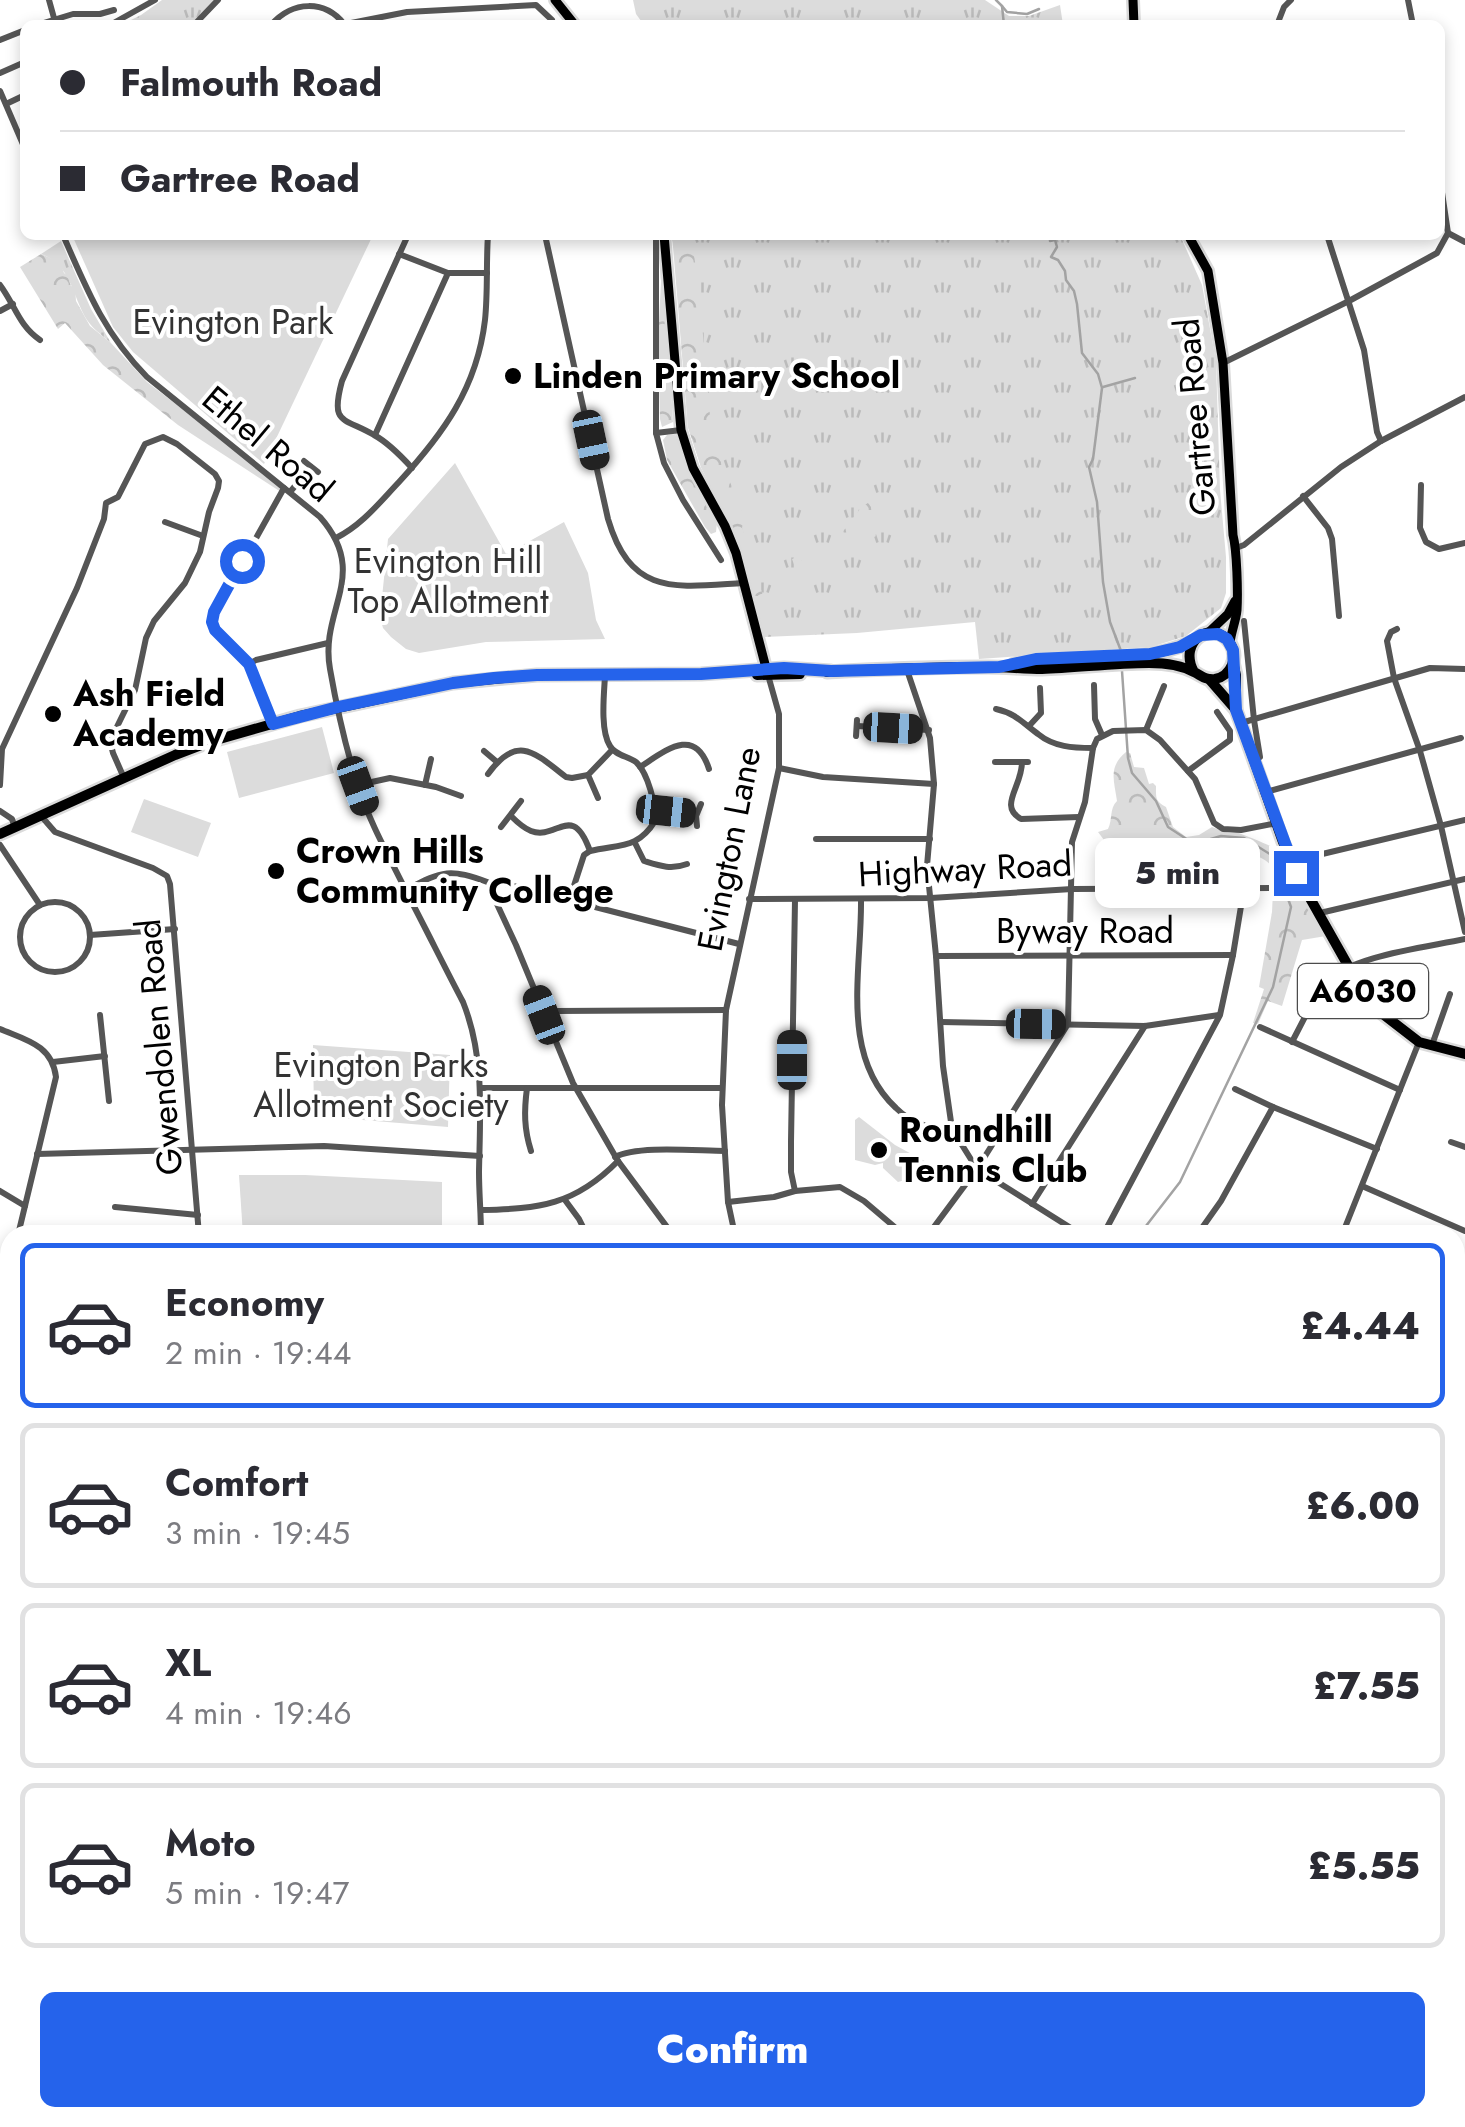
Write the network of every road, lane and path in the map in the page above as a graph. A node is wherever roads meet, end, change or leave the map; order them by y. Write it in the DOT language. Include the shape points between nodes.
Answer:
graph roads {
  1 [pos="49,0"];
  2 [pos="154,0"];
  3 [pos="218,0"];
  4 [pos="554,0"];
  5 [pos="114,10"];
  6 [pos="562,10"];
  7 [pos="54,18"];
  8 [pos="49,20"];
  9 [pos="119,20"];
  10 [pos="201,20"];
  11 [pos="276,20"];
  12 [pos="340,20"];
  13 [pos="364,20"];
  14 [pos="550,20"];
  15 [pos="553,20"];
  16 [pos="571,20"];
  17 [pos="0,91"];
  18 [pos="20,97"];
  19 [pos="6,104"];
  20 [pos="20,137"];
  21 [pos="1445,205"];
  22 [pos="1448,233"];
  23 [pos="1445,238"];
  24 [pos="65,240"];
  25 [pos="406,240"];
  26 [pos="488,240"];
  27 [pos="546,240"];
  28 [pos="656,240"];
  29 [pos="664,240"];
  30 [pos="1191,240"];
  31 [pos="1329,240"];
  32 [pos="1444,240"];
  33 [pos="1465,242"];
  34 [pos="399,254"];
  35 [pos="448,273"];
  36 [pos="487,274"];
  37 [pos="0,284"];
  38 [pos="1349,300"];
  39 [pos="14,304"];
  40 [pos="0,310"];
  41 [pos="40,340"];
  42 [pos="1224,363"];
  43 [pos="1465,397"];
  44 [pos="681,430"];
  45 [pos="656,434"];
  46 [pos="376,435"];
  47 [pos="1381,441"];
  48 [pos="311,466"];
  49 [pos="412,468"];
  50 [pos="1421,485"];
  51 [pos="287,490"];
  52 [pos="1303,496"];
  53 [pos="165,522"];
  54 [pos="204,536"];
  55 [pos="336,538"];
  56 [pos="1465,544"];
  57 [pos="1236,548"];
  58 [pos="720,560"];
  59 [pos="743,583"];
  60 [pos="1236,598"];
  61 [pos="1339,616"];
  62 [pos="1244,622"];
  63 [pos="1397,629"];
  64 [pos="1208,633"];
  65 [pos="1238,639"];
  66 [pos="1192,642"];
  67 [pos="328,643"];
  68 [pos="1234,662"];
  69 [pos="249,664"];
  70 [pos="999,667"];
  71 [pos="1465,669"];
  72 [pos="906,670"];
  73 [pos="767,672"];
  74 [pos="1194,672"];
  75 [pos="605,676"];
  76 [pos="1394,678"];
  77 [pos="1209,679"];
  78 [pos="1094,686"];
  79 [pos="1164,686"];
  80 [pos="1040,688"];
  81 [pos="338,707"];
  82 [pos="996,709"];
  83 [pos="1236,710"];
  84 [pos="1217,712"];
  85 [pos="1247,722"];
  86 [pos="273,724"];
  87 [pos="1030,726"];
  88 [pos="856,728"];
  89 [pos="929,730"];
  90 [pos="1146,730"];
  91 [pos="1102,735"];
  92 [pos="1462,738"];
  93 [pos="1093,748"];
  94 [pos="612,750"];
  95 [pos="1420,750"];
  96 [pos="484,751"];
  97 [pos="552,753"];
  98 [pos="1260,757"];
  99 [pos="431,759"];
  100 [pos="497,762"];
  101 [pos="546,762"];
  102 [pos="995,762"];
  103 [pos="640,767"];
  104 [pos="779,768"];
  105 [pos="709,769"];
  106 [pos="1188,771"];
  107 [pos="488,774"];
  108 [pos="588,775"];
  109 [pos="124,779"];
  110 [pos="425,784"];
  111 [pos="934,784"];
  112 [pos="0,785"];
  113 [pos="358,786"];
  114 [pos="1266,792"];
  115 [pos="460,796"];
  116 [pos="598,798"];
  117 [pos="521,801"];
  118 [pos="701,804"];
  119 [pos="0,810"];
  120 [pos="656,812"];
  121 [pos="510,816"];
  122 [pos="696,816"];
  123 [pos="42,817"];
  124 [pos="1079,818"];
  125 [pos="1465,820"];
  126 [pos="1277,823"];
  127 [pos="502,826"];
  128 [pos="697,826"];
  129 [pos="1441,826"];
  130 [pos="5,829"];
  131 [pos="930,838"];
  132 [pos="816,839"];
  133 [pos="635,843"];
  134 [pos="0,845"];
  135 [pos="590,851"];
  136 [pos="1291,861"];
  137 [pos="688,864"];
  138 [pos="1465,879"];
  139 [pos="1454,882"];
  140 [pos="490,883"];
  141 [pos="1302,884"];
  142 [pos="1072,888"];
  143 [pos="1244,888"];
  144 [pos="406,890"];
  145 [pos="930,898"];
  146 [pos="749,899"];
  147 [pos="795,900"];
  148 [pos="861,900"];
  149 [pos="569,901"];
  150 [pos="40,905"];
  151 [pos="1318,914"];
  152 [pos="174,929"];
  153 [pos="90,935"];
  154 [pos="1465,936"];
  155 [pos="738,944"];
  156 [pos="1233,955"];
  157 [pos="936,956"];
  158 [pos="1070,957"];
  159 [pos="1350,967"];
  160 [pos="1450,994"];
  161 [pos="726,1010"];
  162 [pos="100,1015"];
  163 [pos="544,1015"];
  164 [pos="1220,1015"];
  165 [pos="941,1022"];
  166 [pos="1068,1024"];
  167 [pos="1145,1026"];
  168 [pos="1260,1027"];
  169 [pos="0,1029"];
  170 [pos="1292,1042"];
  171 [pos="1419,1042"];
  172 [pos="1432,1046"];
  173 [pos="1465,1054"];
  174 [pos="105,1056"];
  175 [pos="52,1062"];
  176 [pos="575,1087"];
  177 [pos="481,1088"];
  178 [pos="527,1088"];
  179 [pos="721,1088"];
  180 [pos="1236,1089"];
  181 [pos="1400,1090"];
  182 [pos="109,1100"];
  183 [pos="1273,1107"];
  184 [pos="952,1129"];
  185 [pos="1451,1142"];
  186 [pos="1465,1147"];
  187 [pos="1377,1149"];
  188 [pos="193,1150"];
  189 [pos="531,1151"];
  190 [pos="724,1152"];
  191 [pos="38,1154"];
  192 [pos="480,1156"];
  193 [pos="617,1159"];
  194 [pos="977,1169"];
  195 [pos="1362,1186"];
  196 [pos="796,1191"];
  197 [pos="0,1192"];
  198 [pos="566,1200"];
  199 [pos="728,1202"];
  200 [pos="1032,1204"];
  201 [pos="25,1207"];
  202 [pos="115,1207"];
  203 [pos="481,1210"];
  204 [pos="198,1216"];
  205 [pos="20,1225"];
  206 [pos="198,1225"];
  207 [pos="481,1225"];
  208 [pos="582,1225"];
  209 [pos="666,1225"];
  210 [pos="733,1225"];
  211 [pos="892,1225"];
  212 [pos="935,1225"];
  213 [pos="1066,1225"];
  214 [pos="1107,1225"];
  215 [pos="1204,1225"];
  216 [pos="1346,1225"];
  217 [pos="1451,1225"];
  1 -- 7 [label="street"];
  2 -- 9 [label="street"];
  3 -- 10 [label="street"];
  4 -- 6 [label="main road"];
  5 -- 7 [label="street"];
  6 -- 15 [label="street"];
  6 -- 16 [label="main road"];
  7 -- 8 [label="street"];
  11 -- 12 [label="street" via="318,2"];
  13 -- 14 [label="street" via="534,5"];
  17 -- 19 [label="street"];
  18 -- 19 [label="street"];
  19 -- 20 [label="street"];
  21 -- 22 [label="street"];
  22 -- 23 [label="street"];
  22 -- 33 [label="street"];
  24 -- 51 [label="street, Ethel Road" via="124,352"];
  25 -- 34 [label="street"];
  26 -- 36 [label="street"];
  27 -- 59 [label="street" via="608,519 622,554 667,585"];
  28 -- 45 [label="street"];
  29 -- 44 [label="main road, Evington Lane"];
  30 -- 42 [label="main road, Gartree Road" via="1208,271"];
  31 -- 38 [label="street"];
  32 -- 38 [label="street" via="1437,253"];
  34 -- 35 [label="street"];
  34 -- 46 [label="street" via="337,398 343,420"];
  35 -- 36 [label="street"];
  35 -- 46 [label="street"];
  36 -- 49 [label="street" via="472,374 448,425"];
  37 -- 39 [label="street"];
  38 -- 42 [label="street"];
  38 -- 47 [label="street"];
  39 -- 40 [label="street"];
  39 -- 41 [label="street" via="26,330"];
  42 -- 57 [label="main road, Gartree Road"];
  43 -- 47 [label="street"];
  44 -- 45 [label="street"];
  44 -- 59 [label="main road, Evington Lane" via="693,468 726,526"];
  45 -- 58 [label="street" via="664,463"];
  46 -- 49 [label="street"];
  47 -- 52 [label="street"];
  48 -- 51 [label="street"];
  49 -- 55 [label="street" via="361,523"];
  50 -- 56 [label="street" via="1426,542 1439,548"];
  51 -- 55 [label="street, Ethel Road"];
  51 -- 69 [label="street" via="212,617 215,630"];
  52 -- 57 [label="street"];
  52 -- 61 [label="street" via="1332,539"];
  53 -- 54 [label="street"];
  54 -- 109 [label="street" via="185,583 146,638 135,690 110,741"];
  54 -- 112 [label="street" via="219,481 163,437 145,444 118,497 106,503 77,588 2,749"];
  55 -- 67 [label="street, Ethel Road" via="344,583"];
  57 -- 60 [label="main road, Gartree Road"];
  59 -- 73 [label="main road, Evington Lane"];
  60 -- 64 [label="main road"];
  60 -- 65 [label="main road, Gartree Road"];
  62 -- 65 [label="street, Gartree Road"];
  63 -- 76 [label="street" via="1386,640"];
  64 -- 65 [label="highway"];
  64 -- 66 [label="highway"];
  65 -- 68 [label="highway"];
  65 -- 85 [label="street, Gartree Road"];
  66 -- 70 [label="highway" via="1150,654"];
  66 -- 74 [label="highway" via="1188,662"];
  67 -- 69 [label="street"];
  67 -- 81 [label="street, Ethel Road"];
  68 -- 77 [label="highway"];
  68 -- 83 [label="highway, Gartree Road / A6030"];
  69 -- 86 [label="street"];
  70 -- 72 [label="highway"];
  70 -- 74 [label="highway" via="1150,663"];
  71 -- 76 [label="street" via="1430,668"];
  72 -- 73 [label="highway"];
  72 -- 89 [label="street"];
  73 -- 75 [label="highway"];
  73 -- 104 [label="street, Evington Lane" via="779,714"];
  74 -- 77 [label="highway"];
  75 -- 81 [label="highway" via="494,678"];
  75 -- 94 [label="street" via="604,719"];
  76 -- 85 [label="street"];
  76 -- 95 [label="street"];
  77 -- 83 [label="highway, Gartree Road / A6030"];
  78 -- 91 [label="street"];
  79 -- 90 [label="street"];
  80 -- 87 [label="street" via="1041,713"];
  81 -- 86 [label="highway"];
  81 -- 113 [label="street, Ethel Road"];
  82 -- 87 [label="street"];
  83 -- 85 [label="highway, Gartree Road / A6030"];
  84 -- 106 [label="street" via="1230,740"];
  85 -- 98 [label="street, Gartree Road"];
  85 -- 114 [label="highway, Gartree Road / A6030"];
  86 -- 109 [label="highway" via="189,749"];
  87 -- 93 [label="street" via="1058,745"];
  88 -- 89 [label="street"];
  89 -- 111 [label="street"];
  90 -- 91 [label="street"];
  90 -- 106 [label="street"];
  91 -- 93 [label="street"];
  92 -- 95 [label="street"];
  93 -- 124 [label="street"];
  94 -- 103 [label="street"];
  94 -- 108 [label="street"];
  95 -- 114 [label="street"];
  95 -- 129 [label="street"];
  96 -- 100 [label="street"];
  97 -- 101 [label="street"];
  99 -- 110 [label="street"];
  100 -- 101 [label="street" via="522,750"];
  100 -- 107 [label="street"];
  101 -- 108 [label="street" via="566,777"];
  102 -- 124 [label="street" via="1025,762 1010,802 1016,817"];
  103 -- 105 [label="street" via="676,744 705,756"];
  103 -- 120 [label="street"];
  104 -- 111 [label="street"];
  104 -- 146 [label="street, Evington Lane"];
  106 -- 126 [label="street" via="1222,829"];
  108 -- 116 [label="street"];
  109 -- 123 [label="highway"];
  110 -- 113 [label="street" via="390,778"];
  110 -- 115 [label="street"];
  111 -- 131 [label="street"];
  113 -- 144 [label="street, Ethel Road"];
  114 -- 126 [label="highway, Gartree Road / A6030"];
  117 -- 121 [label="street"];
  118 -- 122 [label="street"];
  119 -- 130 [label="street" via="12,819"];
  120 -- 122 [label="street"];
  120 -- 133 [label="street" via="649,832"];
  121 -- 127 [label="street"];
  121 -- 135 [label="street" via="532,832 576,828"];
  122 -- 128 [label="street"];
  123 -- 130 [label="highway"];
  123 -- 152 [label="street, Gwendolen Road" via="55,832 166,876"];
  124 -- 142 [label="street"];
  125 -- 129 [label="street"];
  126 -- 136 [label="highway, Gartree Road / A6030"];
  129 -- 136 [label="street"];
  129 -- 139 [label="street"];
  131 -- 132 [label="street"];
  131 -- 145 [label="street"];
  133 -- 135 [label="street"];
  133 -- 137 [label="street" via="644,861"];
  134 -- 150 [label="street"];
  135 -- 149 [label="street"];
  136 -- 141 [label="highway, Gartree Road / A6030"];
  138 -- 139 [label="street"];
  139 -- 151 [label="street"];
  139 -- 154 [label="street"];
  140 -- 144 [label="street" via="454,872"];
  140 -- 149 [label="street"];
  140 -- 163 [label="street"];
  141 -- 143 [label="street, Highway Road"];
  141 -- 151 [label="highway, A6030"];
  142 -- 143 [label="street, Highway Road"];
  142 -- 145 [label="street, Highway Road"];
  142 -- 158 [label="street"];
  143 -- 156 [label="street"];
  144 -- 177 [label="street, Ethel Road" via="473,1028"];
  145 -- 148 [label="street, Highway Road"];
  145 -- 157 [label="street"];
  146 -- 147 [label="street, Highway Road"];
  146 -- 155 [label="street, Evington Lane"];
  147 -- 148 [label="street, Highway Road"];
  147 -- 196 [label="street" via="790,1142"];
  148 -- 184 [label="street" via="857,1022 863,1053 884,1096 900,1112 938,1130"];
  149 -- 155 [label="street"];
  150 -- 153 [label="street" via="70,905"];
  150 -- 153 [label="street" via="20,930 32,964 66,971 79,964"];
  151 -- 159 [label="highway, A6030"];
  152 -- 153 [label="street"];
  152 -- 188 [label="street, Gwendolen Road"];
  154 -- 159 [label="street"];
  155 -- 161 [label="street, Evington Lane"];
  156 -- 158 [label="street, Byway Road"];
  156 -- 164 [label="street"];
  157 -- 158 [label="street, Byway Road"];
  157 -- 165 [label="street"];
  158 -- 166 [label="street"];
  159 -- 170 [label="street" via="1322,984"];
  159 -- 171 [label="highway, A6030" via="1375,1008"];
  160 -- 172 [label="street"];
  161 -- 163 [label="street"];
  161 -- 179 [label="street, Evington Lane"];
  162 -- 174 [label="street"];
  163 -- 176 [label="street"];
  164 -- 167 [label="street"];
  164 -- 214 [label="street"];
  165 -- 166 [label="street"];
  165 -- 184 [label="street"];
  166 -- 167 [label="street"];
  166 -- 194 [label="street"];
  167 -- 200 [label="street"];
  168 -- 170 [label="street"];
  169 -- 175 [label="street" via="36,1044"];
  170 -- 181 [label="street"];
  171 -- 172 [label="highway, A6030"];
  171 -- 181 [label="street"];
  172 -- 173 [label="highway, A6030"];
  174 -- 175 [label="street"];
  174 -- 182 [label="street"];
  175 -- 191 [label="street" via="56,1077"];
  176 -- 178 [label="street"];
  176 -- 179 [label="street"];
  176 -- 193 [label="street"];
  177 -- 178 [label="street"];
  177 -- 192 [label="street, Ethel Road"];
  178 -- 189 [label="street"];
  179 -- 190 [label="street, Evington Lane"];
  180 -- 183 [label="street"];
  181 -- 187 [label="street"];
  183 -- 187 [label="street"];
  183 -- 215 [label="street"];
  184 -- 194 [label="street"];
  185 -- 186 [label="street"];
  187 -- 195 [label="street"];
  188 -- 191 [label="street"];
  188 -- 192 [label="street" via="324,1146"];
  188 -- 204 [label="street, Gwendolen Road"];
  190 -- 193 [label="street" via="648,1151"];
  190 -- 199 [label="street, Evington Lane"];
  191 -- 201 [label="street"];
  192 -- 203 [label="street, Ethel Road"];
  193 -- 198 [label="street" via="604,1176"];
  193 -- 209 [label="street"];
  194 -- 200 [label="street"];
  194 -- 212 [label="street"];
  195 -- 216 [label="street"];
  195 -- 217 [label="street"];
  196 -- 199 [label="street"];
  196 -- 211 [label="street" via="840,1188"];
  197 -- 201 [label="street"];
  198 -- 203 [label="street" via="525,1210"];
  198 -- 208 [label="street"];
  199 -- 210 [label="street, Evington Lane"];
  200 -- 213 [label="street"];
  201 -- 205 [label="street"];
  202 -- 204 [label="street"];
  203 -- 207 [label="street, Ethel Road"];
  204 -- 206 [label="street, Gwendolen Road"];
}
